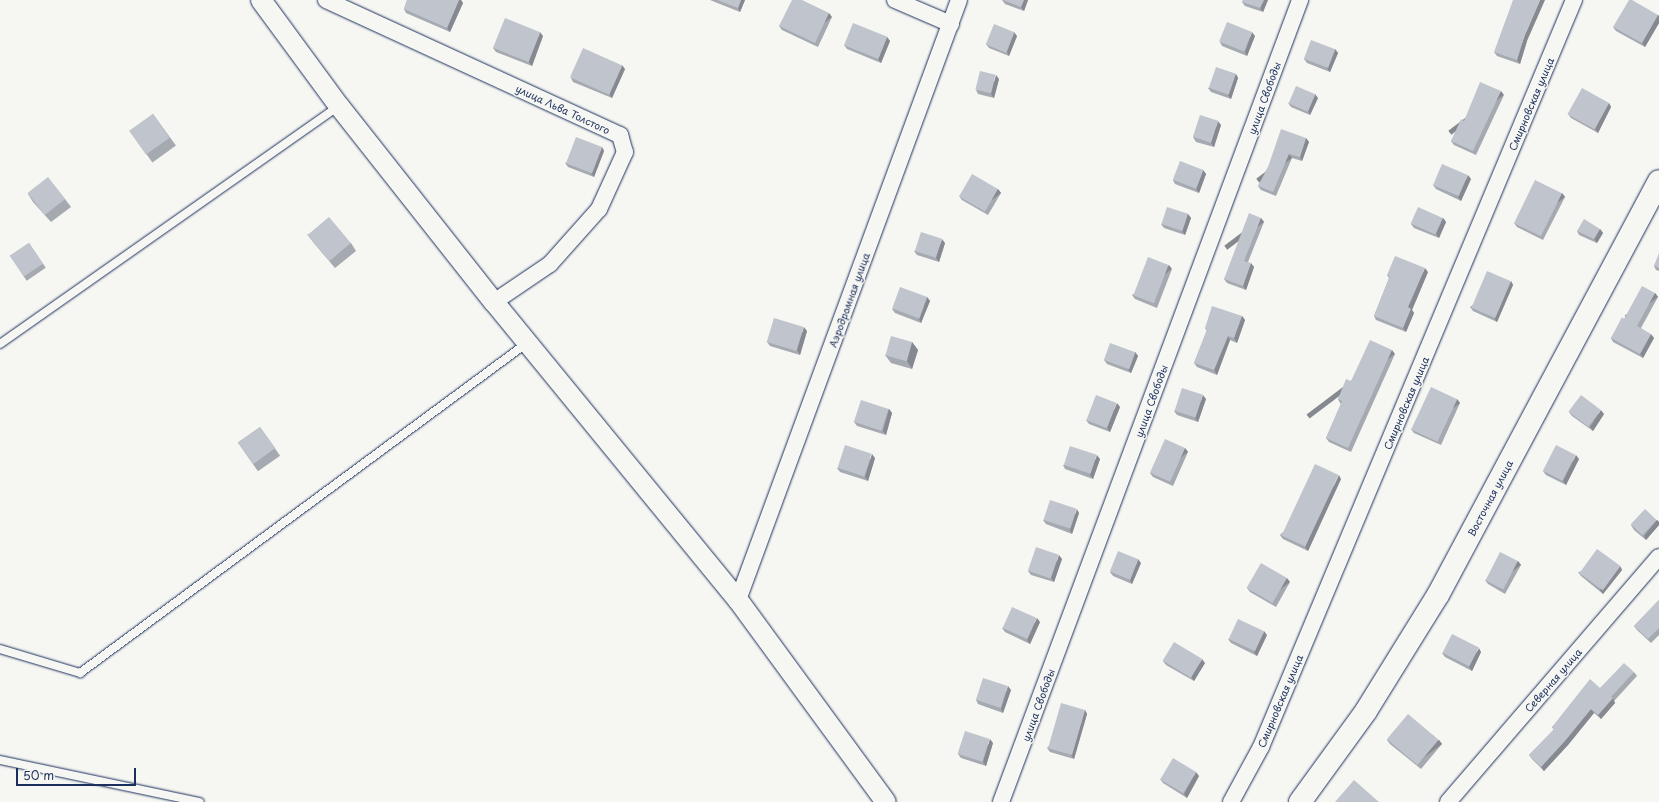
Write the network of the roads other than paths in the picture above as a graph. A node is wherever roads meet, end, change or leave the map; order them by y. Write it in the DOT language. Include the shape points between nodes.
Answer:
graph roads {
  1 [pos="261,0"];
  2 [pos="326,0"];
  3 [pos="895,0"];
  4 [pos="959,0"];
  5 [pos="1300,0"];
  6 [pos="1574,0"];
  7 [pos="951,24"];
  8 [pos="339,106"];
  9 [pos="1659,181"];
  10 [pos="494,302"];
  11 [pos="527,343"];
  12 [pos="0,344"];
  13 [pos="1659,557"];
  14 [pos="738,600"];
  15 [pos="0,649"];
  16 [pos="0,760"];
  17 [pos="200,802"];
  18 [pos="886,802"];
  19 [pos="1001,802"];
  20 [pos="1231,802"];
  21 [pos="1300,802"];
  22 [pos="1448,802"];
  1 -- 8 [label="street"];
  2 -- 10 [label="street, улица Льва Толстого" via="620,135 625,152 599,209 550,264"];
  3 -- 7 [label="street"];
  4 -- 7 [label="street, Аэродромная улица"];
  5 -- 19 [label="street, улица Свободы"];
  6 -- 20 [label="street, Смирновская улица" via="1262,747"];
  7 -- 14 [label="street, Аэродромная улица"];
  8 -- 10 [label="street"];
  8 -- 12 [label="lane"];
  9 -- 21 [label="main road, Восточная улица" via="1438,595 1366,711"];
  10 -- 11 [label="street"];
  11 -- 14 [label="street"];
  11 -- 15 [label="lane" via="80,674"];
  13 -- 22 [label="street, Северная улица"];
  14 -- 18 [label="street"];
  16 -- 17 [label="lane"];
}
